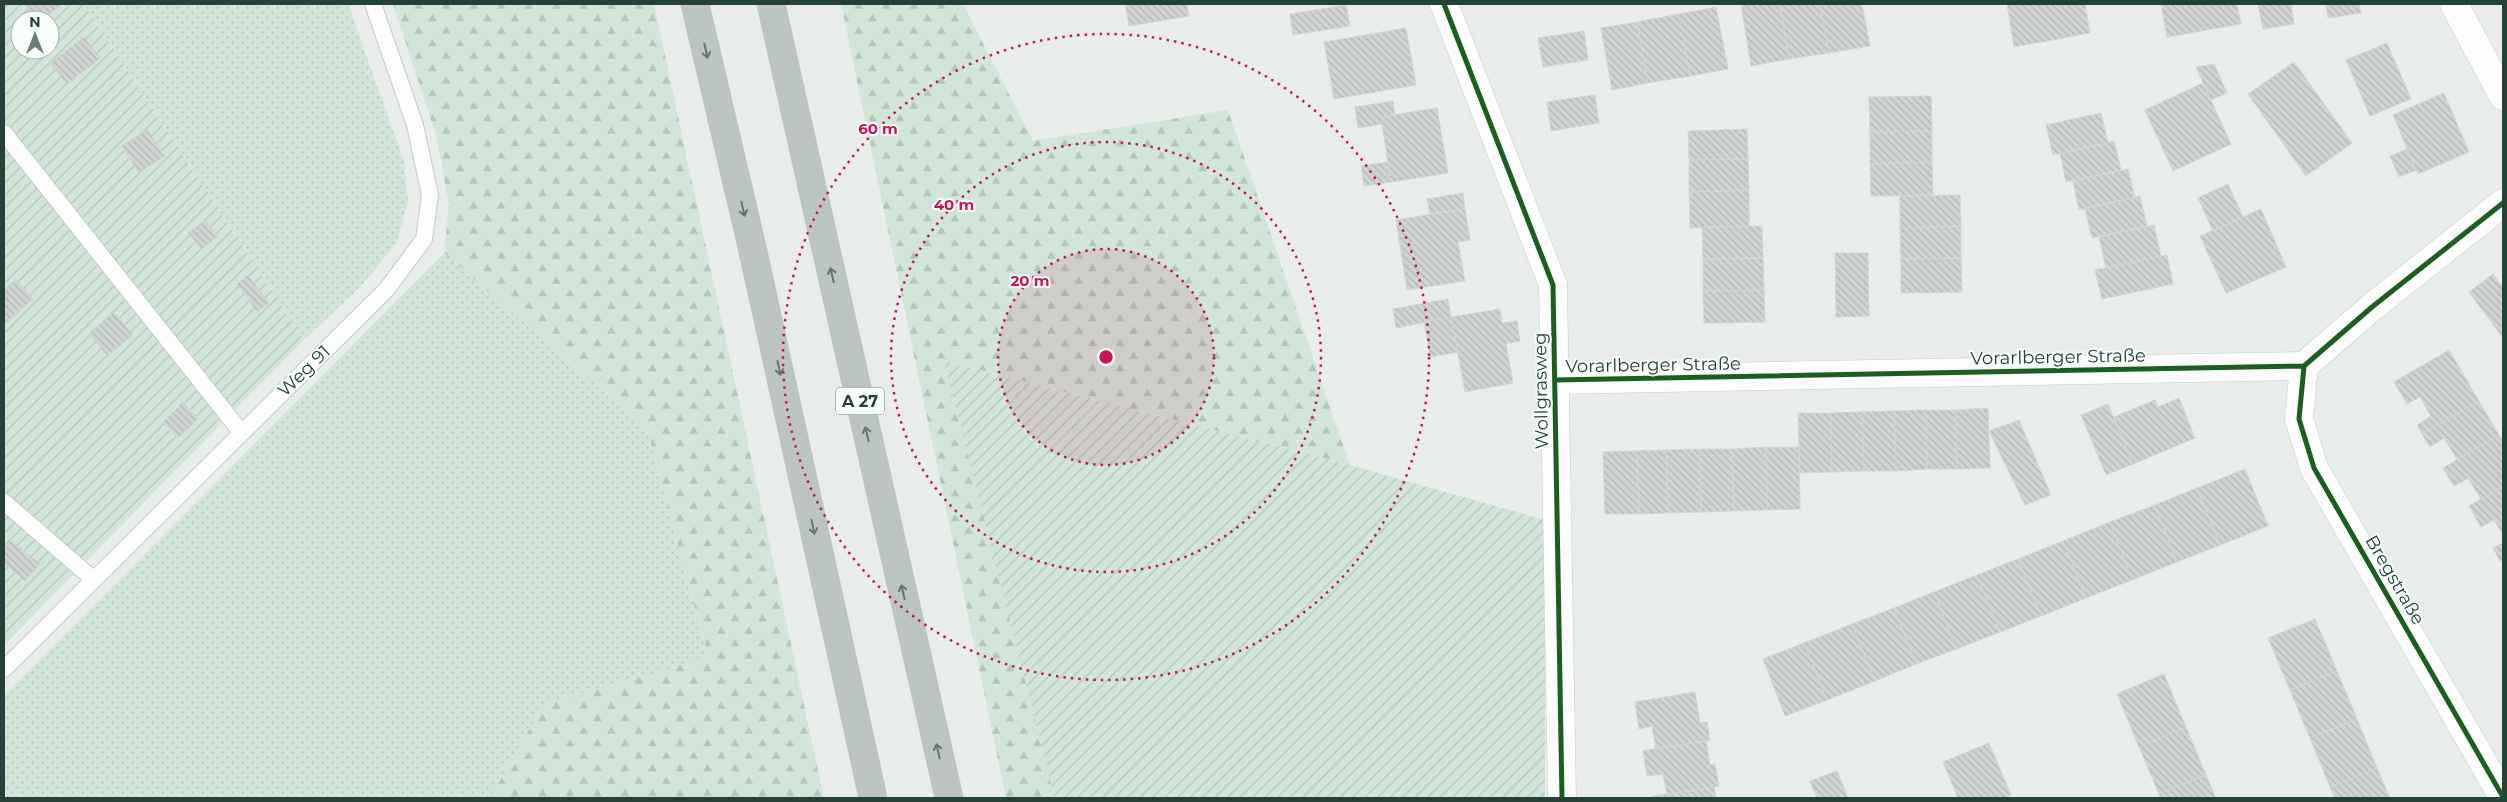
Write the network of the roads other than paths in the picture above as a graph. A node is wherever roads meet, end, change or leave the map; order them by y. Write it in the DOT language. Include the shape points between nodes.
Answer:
graph roads {
  1 [pos="373,4"];
  2 [pos="695,4"];
  3 [pos="771,4"];
  4 [pos="1444,4"];
  5 [pos="2454,4"];
  6 [pos="2503,96"];
  7 [pos="4,133"];
  8 [pos="2503,203"];
  9 [pos="2304,366"];
  10 [pos="1555,380"];
  11 [pos="241,432"];
  12 [pos="4,502"];
  13 [pos="93,579"];
  14 [pos="4,669"];
  15 [pos="2503,797"];
  16 [pos="873,798"];
  17 [pos="949,798"];
  18 [pos="1562,798"];
  1 -- 11 [label="lane, Weg 91" via="415,125 430,195 424,239 387,289"];
  2 -- 16 [label="highway, one-way"];
  17 -- 3 [label="highway, A 27, one-way"];
  4 -- 10 [label="street, Wollgrasweg" via="1553,285"];
  5 -- 6 [label="street"];
  7 -- 11 [label="lane"];
  8 -- 9 [label="street" via="2372,307"];
  9 -- 10 [label="street, Vorarlberger Straße"];
  9 -- 15 [label="street, Bregstraße" via="2299,419 2314,468"];
  10 -- 18 [label="street, Wollgrasweg"];
  11 -- 13 [label="lane, Weg 91"];
  12 -- 13 [label="lane"];
  13 -- 14 [label="lane, Weg 91"];
}
